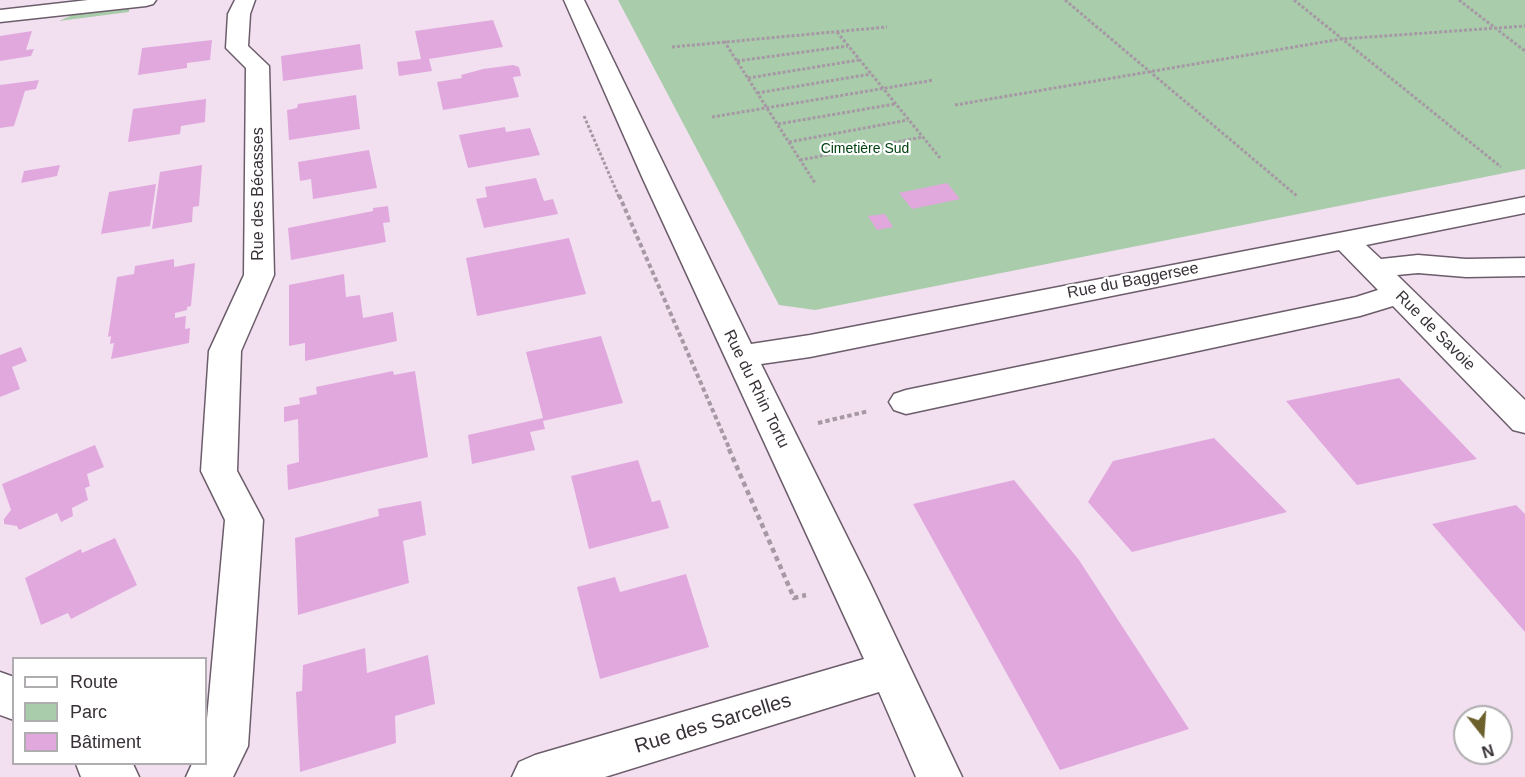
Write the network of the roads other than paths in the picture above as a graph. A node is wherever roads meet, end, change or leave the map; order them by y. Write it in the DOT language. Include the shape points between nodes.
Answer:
graph roads {
  1 [pos="146,0"];
  2 [pos="245,0"];
  3 [pos="574,0"];
  4 [pos="0,16"];
  5 [pos="1525,205"];
  6 [pos="1345,240"];
  7 [pos="1525,267"];
  8 [pos="1374,269"];
  9 [pos="1399,294"];
  10 [pos="740,356"];
  11 [pos="906,402"];
  12 [pos="1525,421"];
  13 [pos="890,670"];
  14 [pos="99,765"];
  15 [pos="116,777"];
  16 [pos="209,777"];
  17 [pos="535,777"];
  18 [pos="939,777"];
  1 -- 4 [label="street"];
  2 -- 16 [label="street, Rue des Bécasses" via="239,14 237,48 258,66 259,275 225,351 219,471 244,520 226,746"];
  3 -- 10 [label="street, Rue du Rhin Tortu"];
  5 -- 6 [label="street, Rue du Baggersee"];
  6 -- 8 [label="street, Rue de Savoie"];
  6 -- 10 [label="street, Rue du Baggersee" via="810,346"];
  7 -- 8 [label="street" via="1418,264"];
  8 -- 9 [label="street, Rue de Savoie"];
  9 -- 11 [label="street" via="1360,306"];
  9 -- 12 [label="street, Rue de Savoie"];
  10 -- 13 [label="street, Rue du Rhin Tortu"];
  13 -- 17 [label="street, Rue des Sarcelles"];
  13 -- 18 [label="street, Rue du Rhin Tortu"];
  14 -- 15 [label="street"];
}
